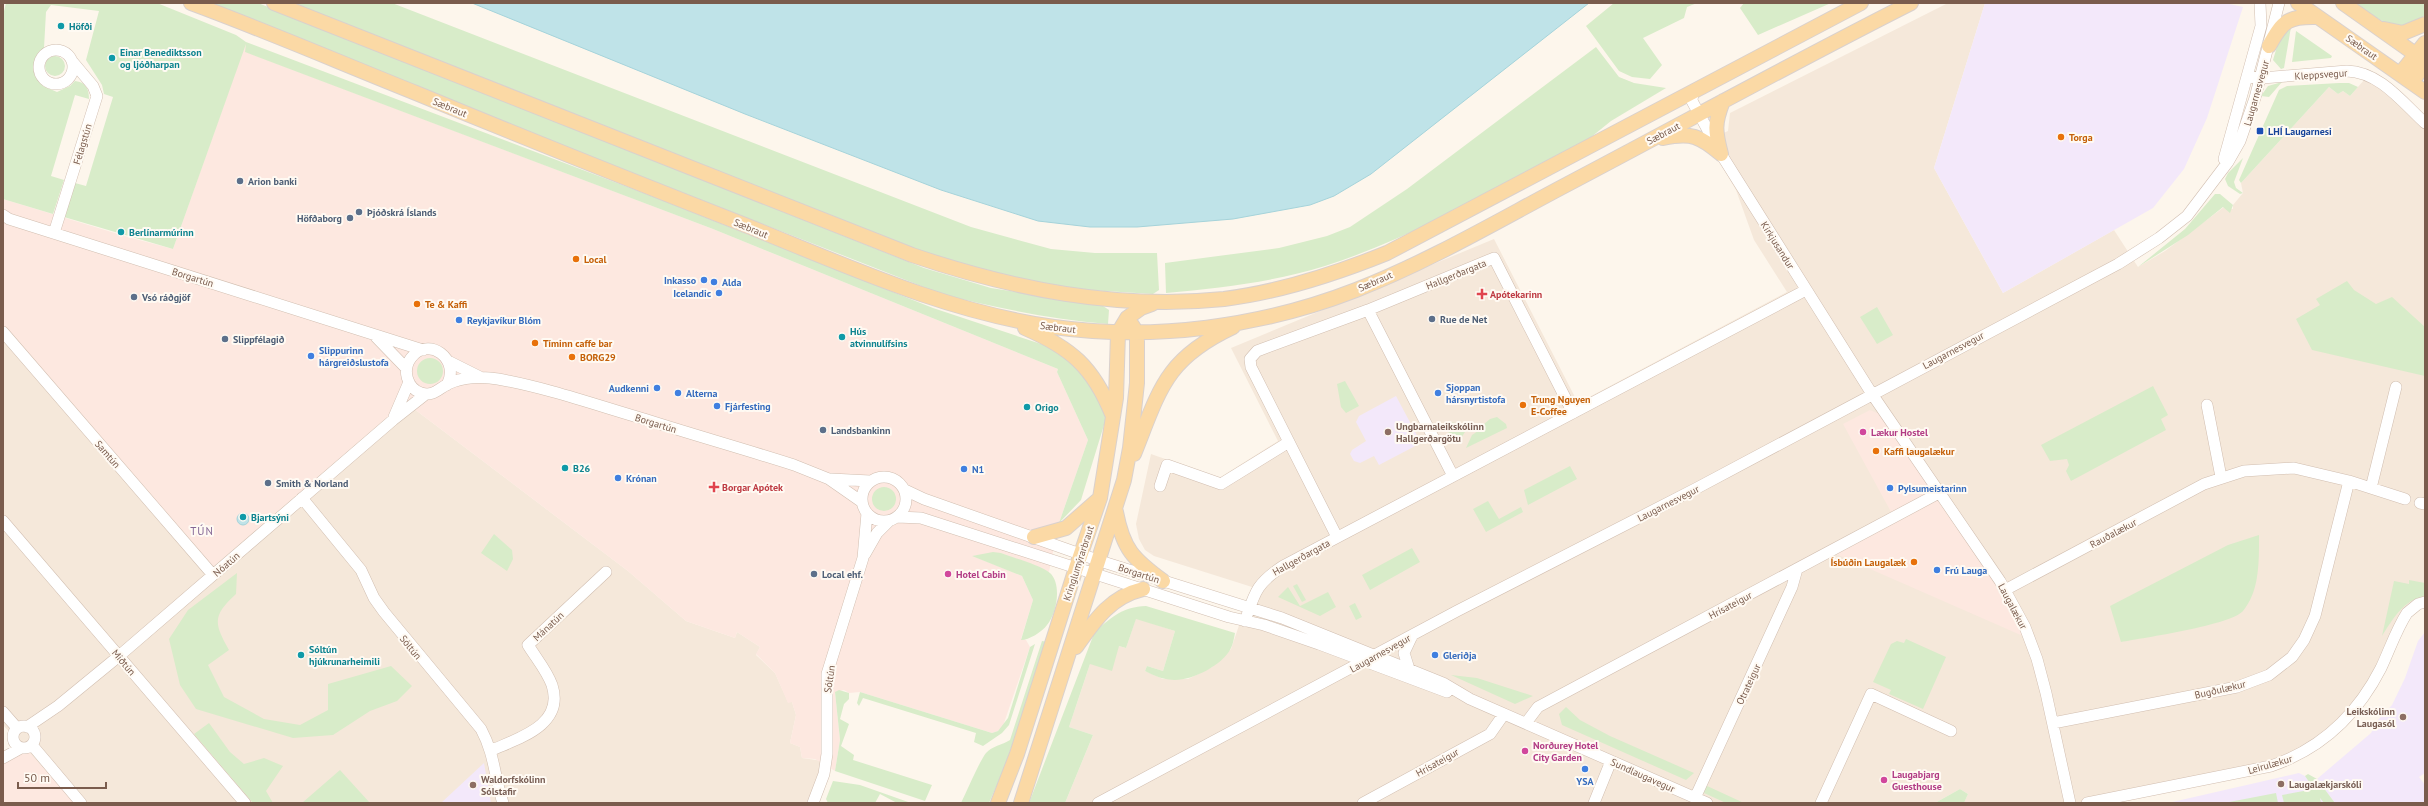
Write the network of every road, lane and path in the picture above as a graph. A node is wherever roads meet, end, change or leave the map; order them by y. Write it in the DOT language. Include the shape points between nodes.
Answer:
graph roads {
  1 [pos="191,3"];
  2 [pos="274,3"];
  3 [pos="1861,3"];
  4 [pos="1910,3"];
  5 [pos="2260,3"];
  6 [pos="2279,3"];
  7 [pos="2298,3"];
  8 [pos="2343,3"];
  9 [pos="2320,17"];
  10 [pos="2425,24"];
  11 [pos="2379,28"];
  12 [pos="2425,43"];
  13 [pos="2269,46"];
  14 [pos="2420,57"];
  15 [pos="72,61"];
  16 [pos="2425,64"];
  17 [pos="2400,74"];
  18 [pos="2247,77"];
  19 [pos="2262,78"];
  20 [pos="2412,82"];
  21 [pos="1693,92"];
  22 [pos="2425,92"];
  23 [pos="1723,102"];
  24 [pos="1700,114"];
  25 [pos="2425,123"];
  26 [pos="1647,142"];
  27 [pos="1721,154"];
  28 [pos="2218,177"];
  29 [pos="5,218"];
  30 [pos="54,234"];
  31 [pos="1806,290"];
  32 [pos="1104,299"];
  33 [pos="1158,302"];
  34 [pos="1368,310"];
  35 [pos="1127,318"];
  36 [pos="1004,319"];
  37 [pos="1246,322"];
  38 [pos="3,332"];
  39 [pos="1118,333"];
  40 [pos="1137,333"];
  41 [pos="376,336"];
  42 [pos="423,350"];
  43 [pos="448,361"];
  44 [pos="406,368"];
  45 [pos="480,377"];
  46 [pos="409,382"];
  47 [pos="447,385"];
  48 [pos="2396,387"];
  49 [pos="426,394"];
  50 [pos="1872,394"];
  51 [pos="2207,405"];
  52 [pos="1573,413"];
  53 [pos="1113,416"];
  54 [pos="393,420"];
  55 [pos="1289,442"];
  56 [pos="1453,476"];
  57 [pos="2221,477"];
  58 [pos="829,479"];
  59 [pos="1124,480"];
  60 [pos="870,481"];
  61 [pos="2349,481"];
  62 [pos="1160,486"];
  63 [pos="2371,488"];
  64 [pos="905,490"];
  65 [pos="1939,493"];
  66 [pos="302,498"];
  67 [pos="1100,498"];
  68 [pos="2405,499"];
  69 [pos="862,502"];
  70 [pos="1116,508"];
  71 [pos="867,513"];
  72 [pos="893,519"];
  73 [pos="3,521"];
  74 [pos="1034,537"];
  75 [pos="1338,537"];
  76 [pos="1080,554"];
  77 [pos="863,558"];
  78 [pos="1100,561"];
  79 [pos="1797,569"];
  80 [pos="1085,571"];
  81 [pos="606,572"];
  82 [pos="213,575"];
  83 [pos="1163,581"];
  84 [pos="1143,589"];
  85 [pos="2005,590"];
  86 [pos="2425,602"];
  87 [pos="1250,608"];
  88 [pos="1245,621"];
  89 [pos="1412,635"];
  90 [pos="119,656"];
  91 [pos="1374,656"];
  92 [pos="1068,658"];
  93 [pos="1363,662"];
  94 [pos="1409,669"];
  95 [pos="1470,699"];
  96 [pos="58,706"];
  97 [pos="3,712"];
  98 [pos="1504,714"];
  99 [pos="1526,723"];
  100 [pos="2053,723"];
  101 [pos="19,731"];
  102 [pos="1951,731"];
  103 [pos="29,743"];
  104 [pos="492,750"];
  105 [pos="3,751"];
  106 [pos="3,758"];
  107 [pos="1037,759"];
  108 [pos="1611,761"];
  109 [pos="1695,798"];
  110 [pos="81,803"];
  111 [pos="246,803"];
  112 [pos="502,803"];
  113 [pos="813,803"];
  114 [pos="998,803"];
  115 [pos="1022,803"];
  116 [pos="1098,803"];
  117 [pos="1363,803"];
  118 [pos="1594,803"];
  119 [pos="1707,803"];
  120 [pos="1821,803"];
  121 [pos="2070,803"];
  122 [pos="2087,803"];
  1 -- 36 [label="main road, Sæbraut" via="902,287 948,304"];
  2 -- 32 [label="main road, Sæbraut" via="912,255 1005,284"];
  3 -- 21 [label="main road, Sæbraut"];
  4 -- 23 [label="main road, Sæbraut"];
  5 -- 18 [label="street, Laugarnesvegur" via="2261,26"];
  6 -- 13 [label="street, Laugarnesvegur"];
  7 -- 9 [label="main road, Sæbraut"];
  8 -- 11 [label="main road"];
  9 -- 13 [label="main road" via="2298,16 2286,21 2278,29"];
  9 -- 17 [label="main road, Sæbraut"];
  10 -- 11 [label="main road" via="2403,33"];
  11 -- 14 [label="main road"];
  12 -- 14 [label="main road"];
  13 -- 19 [label="street, Laugarnesvegur"];
  14 -- 17 [label="main road"];
  15 -- 30 [label="street, Félagstún" via="94,86 97,96"];
  16 -- 20 [label="main road"];
  17 -- 20 [label="main road, Sæbraut"];
  18 -- 19 [label="street, Kleppsvegur"];
  18 -- 28 [label="street, Laugarnesvegur"];
  19 -- 25 [label="street, Kleppsvegur" via="2359,72 2380,82"];
  19 -- 28 [label="street, Laugarnesvegur" via="2240,142"];
  20 -- 22 [label="main road, Sæbraut"];
  21 -- 24 [label="street, Kirkjusandur" via="1692,101"];
  21 -- 33 [label="main road, Sæbraut" via="1387,253 1348,268 1287,286 1225,298"];
  23 -- 24 [label="main road, Sæbraut"];
  23 -- 27 [label="main road" via="1715,132"];
  24 -- 26 [label="main road, Sæbraut"];
  24 -- 27 [label="street, Kirkjusandur"];
  26 -- 27 [label="main road" via="1691,135"];
  26 -- 37 [label="main road, Sæbraut" via="1430,256 1355,290"];
  27 -- 31 [label="street, Kirkjusandur"];
  28 -- 50 [label="street, Laugarnesvegur" via="2187,216 2159,238 2118,264"];
  29 -- 30 [label="street, Borgartún"];
  30 -- 41 [label="street, Borgartún"];
  31 -- 50 [label="street, Kirkjusandur"];
  31 -- 52 [label="street, Hallgerðargata"];
  32 -- 33 [label="main road, Sæbraut"];
  32 -- 35 [label="main road" via="1114,304"];
  33 -- 35 [label="main road, Kringlumýrarbraut" via="1141,308"];
  34 -- 52 [label="street, Hallgerðargata" via="1494,258"];
  34 -- 55 [label="street, Hallgerðargata" via="1256,350 1251,355 1251,367"];
  34 -- 56 [label="street"];
  35 -- 39 [label="main road, Kringlumýrarbraut"];
  35 -- 40 [label="main road"];
  36 -- 39 [label="main road, Sæbraut" via="1057,328"];
  36 -- 53 [label="main road" via="1040,334 1079,359 1105,396"];
  37 -- 40 [label="main road, Sæbraut"];
  37 -- 59 [label="main road" via="1194,349 1179,361 1164,381"];
  38 -- 82 [label="street, Samtún"];
  39 -- 40 [label="main road, Sæbraut"];
  39 -- 53 [label="main road, Kringlumýrarbraut"];
  40 -- 59 [label="main road, Kringlumýrarbraut" via="1137,383"];
  41 -- 42 [label="street, Borgartún"];
  41 -- 44 [label="street, Borgartún"];
  42 -- 43 [label="street, Borgartún" via="438,351"];
  42 -- 44 [label="street" via="414,355"];
  43 -- 45 [label="street, Borgartún"];
  43 -- 47 [label="street" via="451,370"];
  44 -- 46 [label="street"];
  45 -- 47 [label="street, Borgartún"];
  45 -- 58 [label="street, Borgartún" via="555,392 768,457"];
  46 -- 49 [label="street" via="414,389"];
  46 -- 54 [label="street, Nóatún"];
  47 -- 49 [label="street, Borgartún" via="436,393"];
  48 -- 63 [label="street"];
  49 -- 54 [label="street, Nóatún"];
  50 -- 65 [label="street, Laugalækur"];
  50 -- 89 [label="street, Laugarnesvegur" via="1698,488"];
  51 -- 57 [label="street"];
  52 -- 56 [label="street, Hallgerðargata"];
  53 -- 67 [label="main road, Kringlumýrarbraut"];
  54 -- 66 [label="street, Nóatún"];
  55 -- 62 [label="street" via="1221,484 1167,465"];
  55 -- 75 [label="street, Hallgerðargata"];
  56 -- 75 [label="street, Hallgerðargata"];
  57 -- 61 [label="street, Rauðalækur" via="2244,471 2294,468"];
  57 -- 85 [label="street, Rauðalækur"];
  58 -- 60 [label="street, Borgartún"];
  58 -- 69 [label="street, Borgartún"];
  59 -- 70 [label="main road, Kringlumýrarbraut"];
  60 -- 64 [label="street, Borgartún" via="879,477 892,478"];
  60 -- 69 [label="street" via="863,490"];
  61 -- 63 [label="street, Rauðalækur"];
  61 -- 100 [label="street, Bugðulækur" via="2314,616 2304,640 2292,657 2269,675 2237,687"];
  63 -- 68 [label="street, Rauðalækur"];
  64 -- 72 [label="street" via="906,505"];
  64 -- 74 [label="street, Borgartún" via="924,500"];
  65 -- 79 [label="street, Hrísateigur"];
  65 -- 85 [label="street, Laugalækur"];
  66 -- 82 [label="street, Nóatún"];
  66 -- 104 [label="street, Sóltún" via="361,570 374,598 384,612 481,729"];
  67 -- 74 [label="main road" via="1066,528"];
  67 -- 76 [label="main road, Kringlumýrarbraut"];
  69 -- 71 [label="street"];
  70 -- 78 [label="main road, Kringlumýrarbraut"];
  70 -- 83 [label="main road" via="1121,535 1130,554"];
  71 -- 72 [label="street, Borgartún" via="877,520"];
  71 -- 77 [label="street, Sóltún"];
  72 -- 77 [label="street, Sóltún" via="877,533"];
  72 -- 80 [label="street, Borgartún" via="921,518"];
  73 -- 90 [label="street, Miðtún"];
  74 -- 76 [label="street, Borgartún"];
  75 -- 87 [label="street, Hallgerðargata" via="1267,576 1258,586"];
  76 -- 78 [label="street, Borgartún"];
  76 -- 80 [label="main road, Kringlumýrarbraut"];
  77 -- 113 [label="street, Sóltún" via="827,674 827,754 824,774"];
  78 -- 80 [label="main road, Kringlumýrarbraut"];
  78 -- 83 [label="street, Borgartún"];
  79 -- 99 [label="street, Hrísateigur" via="1538,707"];
  79 -- 109 [label="street, Otrateigur" via="1792,587"];
  80 -- 84 [label="street, Borgartún"];
  80 -- 92 [label="main road, Kringlumýrarbraut"];
  80 -- 107 [label="main road" via="1037,722"];
  80 -- 114 [label="main road, Kringlumýrarbraut"];
  81 -- 104 [label="street, Mánatún" via="528,645 552,684 554,704 549,716 541,727"];
  82 -- 90 [label="street, Nóatún"];
  83 -- 87 [label="street, Borgartún"];
  84 -- 88 [label="street, Borgartún"];
  84 -- 92 [label="main road" via="1117,598 1085,634"];
  85 -- 100 [label="street, Laugalækur" via="2025,627 2037,659"];
  86 -- 122 [label="street, Leirulækur" via="2407,613 2371,687 2356,708 2327,738 2311,748 2294,758 2271,766"];
  87 -- 88 [label="street, Hallgerðargata"];
  87 -- 91 [label="street, Borgartún" via="1340,639"];
  88 -- 93 [label="street, Borgartún" via="1312,642"];
  89 -- 91 [label="street, Laugarnesvegur"];
  89 -- 94 [label="street" via="1405,648"];
  90 -- 96 [label="street, Nóatún"];
  90 -- 111 [label="street, Miðtún"];
  91 -- 93 [label="street, Laugarnesvegur"];
  91 -- 94 [label="street, Sundlaugavegur"];
  92 -- 107 [label="main road, Kringlumýrarbraut"];
  93 -- 95 [label="street, Sundlaugavegur"];
  93 -- 116 [label="street, Laugarnesvegur"];
  94 -- 95 [label="street, Sundlaugavegur" via="1443,683"];
  95 -- 98 [label="street, Sundlaugavegur"];
  96 -- 101 [label="street, Nóatún"];
  96 -- 103 [label="street, Nóatún"];
  97 -- 101 [label="street"];
  98 -- 99 [label="street, Sundlaugavegur"];
  98 -- 117 [label="street, Hrísateigur" via="1490,734"];
  99 -- 108 [label="street, Sundlaugavegur"];
  100 -- 121 [label="street, Laugalækur"];
  101 -- 103 [label="street" via="32,731"];
  101 -- 103 [label="street" via="15,744"];
  101 -- 105 [label="street, Nóatún"];
  102 -- 120 [label="street" via="1871,694"];
  103 -- 106 [label="street, Nóatún"];
  103 -- 110 [label="street"];
  104 -- 112 [label="street, Sóltún" via="496,782"];
  107 -- 115 [label="main road, Kringlumýrarbraut"];
  108 -- 109 [label="street, Sundlaugavegur"];
  108 -- 118 [label="street"];
  109 -- 119 [label="street, Sundlaugavegur"];
}
